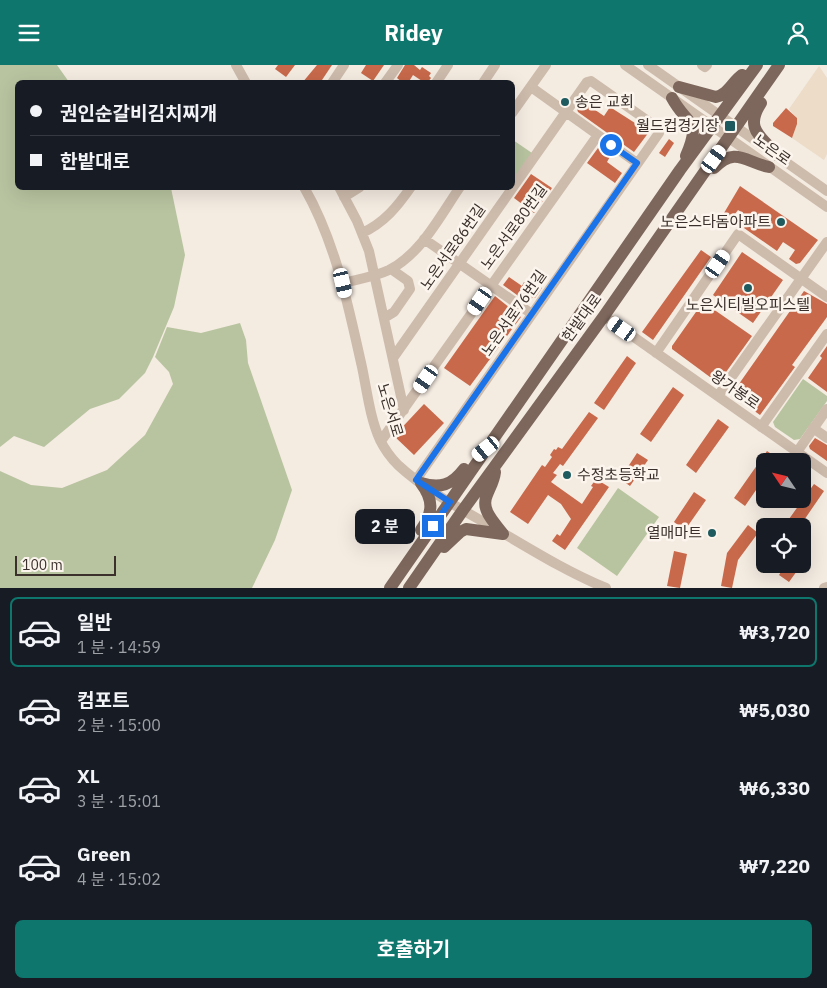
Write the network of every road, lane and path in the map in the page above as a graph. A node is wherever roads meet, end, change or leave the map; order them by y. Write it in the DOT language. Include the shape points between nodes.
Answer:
graph roads {
  1 [pos="236,65"];
  2 [pos="344,65"];
  3 [pos="398,65"];
  4 [pos="448,65"];
  5 [pos="495,65"];
  6 [pos="546,65"];
  7 [pos="625,65"];
  8 [pos="648,65"];
  9 [pos="702,65"];
  10 [pos="707,65"];
  11 [pos="756,66"];
  12 [pos="776,69"];
  13 [pos="244,80"];
  14 [pos="334,80"];
  15 [pos="387,80"];
  16 [pos="438,80"];
  17 [pos="485,80"];
  18 [pos="591,81"];
  19 [pos="531,87"];
  20 [pos="680,87"];
  21 [pos="672,98"];
  22 [pos="515,109"];
  23 [pos="566,112"];
  24 [pos="721,116"];
  25 [pos="713,127"];
  26 [pos="736,127"];
  27 [pos="598,135"];
  28 [pos="729,138"];
  29 [pos="777,155"];
  30 [pos="637,163"];
  31 [pos="769,167"];
  32 [pos="680,170"];
  33 [pos="699,181"];
  34 [pos="515,185"];
  35 [pos="306,190"];
  36 [pos="340,190"];
  37 [pos="355,190"];
  38 [pos="409,190"];
  39 [pos="458,190"];
  40 [pos="511,190"];
  41 [pos="827,191"];
  42 [pos="344,197"];
  43 [pos="827,207"];
  44 [pos="362,233"];
  45 [pos="424,239"];
  46 [pos="827,242"];
  47 [pos="460,263"];
  48 [pos="391,269"];
  49 [pos="374,276"];
  50 [pos="801,278"];
  51 [pos="343,283"];
  52 [pos="491,285"];
  53 [pos="827,297"];
  54 [pos="532,314"];
  55 [pos="604,316"];
  56 [pos="384,318"];
  57 [pos="827,334"];
  58 [pos="656,353"];
  59 [pos="393,358"];
  60 [pos="718,396"];
  61 [pos="827,409"];
  62 [pos="404,410"];
  63 [pos="761,427"];
  64 [pos="814,428"];
  65 [pos="827,438"];
  66 [pos="381,441"];
  67 [pos="486,449"];
  68 [pos="797,452"];
  69 [pos="495,467"];
  70 [pos="827,473"];
  71 [pos="418,481"];
  72 [pos="450,502"];
  73 [pos="463,511"];
  74 [pos="504,534"];
  75 [pos="413,553"];
  76 [pos="426,563"];
  77 [pos="390,588"];
  78 [pos="410,588"];
  79 [pos="606,588"];
  1 -- 13 [label="street"];
  2 -- 14 [label="street"];
  3 -- 15 [label="street"];
  4 -- 16 [label="street"];
  5 -- 17 [label="street"];
  6 -- 19 [label="street"];
  7 -- 21 [label="street, 노은로"];
  8 -- 20 [label="street, 노은로"];
  9 -- 10 [label="street"];
  11 -- 20 [label="main road" via="739,77 721,96 713,97"];
  11 -- 24 [label="main road, 한밭대로"];
  12 -- 26 [label="main road, 한밭대로"];
  12 -- 29 [label="main road" via="752,121 759,135"];
  18 -- 23 [label="street, 노은서로86번길"];
  18 -- 30 [label="street, 노은서로76번길" via="658,129 659,133"];
  19 -- 22 [label="street"];
  19 -- 23 [label="street"];
  20 -- 24 [label="street, 노은로"];
  21 -- 25 [label="street, 노은로"];
  21 -- 32 [label="main road" via="694,128 691,146"];
  23 -- 27 [label="street"];
  23 -- 34 [label="street, 노은서로86번길"];
  24 -- 25 [label="main road, 한밭대로"];
  24 -- 26 [label="street, 노은로"];
  25 -- 28 [label="street, 노은로"];
  25 -- 32 [label="main road, 한밭대로"];
  26 -- 28 [label="main road, 한밭대로"];
  26 -- 29 [label="street, 노은로"];
  27 -- 30 [label="street"];
  27 -- 52 [label="street, 노은서로80번길"];
  28 -- 31 [label="street, 노은로"];
  28 -- 33 [label="main road, 한밭대로"];
  29 -- 41 [label="street, 노은로"];
  30 -- 54 [label="street, 노은서로76번길"];
  31 -- 33 [label="main road" via="754,164 742,156 732,156 722,160"];
  31 -- 43 [label="street, 노은로"];
  32 -- 67 [label="main road, 한밭대로"];
  33 -- 55 [label="main road, 한밭대로"];
  35 -- 51 [label="street, 노은서로" via="319,213"];
  36 -- 42 [label="street"];
  37 -- 42 [label="street"];
  38 -- 44 [label="street" via="387,217"];
  39 -- 45 [label="street"];
  40 -- 47 [label="street, 노은서로86번길"];
  42 -- 44 [label="street"];
  44 -- 49 [label="street"];
  45 -- 47 [label="street"];
  45 -- 48 [label="street"];
  46 -- 50 [label="street"];
  47 -- 52 [label="street"];
  47 -- 59 [label="street, 노은서로86번길"];
  48 -- 49 [label="street"];
  48 -- 56 [label="street" via="408,281 410,289 394,312"];
  49 -- 51 [label="street"];
  49 -- 56 [label="street"];
  50 -- 53 [label="street"];
  50 -- 58 [label="street" via="738,235"];
  50 -- 60 [label="street"];
  51 -- 66 [label="street, 노은서로"];
  52 -- 54 [label="street"];
  52 -- 62 [label="street, 노은서로80번길"];
  54 -- 71 [label="street, 노은서로76번길"];
  55 -- 58 [label="street, 왕가봉로"];
  55 -- 69 [label="main road, 한밭대로"];
  56 -- 59 [label="street"];
  57 -- 63 [label="street"];
  58 -- 60 [label="street, 왕가봉로"];
  59 -- 62 [label="street"];
  60 -- 63 [label="street, 왕가봉로"];
  61 -- 64 [label="street"];
  62 -- 66 [label="street, 노은서로80번길"];
  63 -- 68 [label="street, 왕가봉로"];
  64 -- 65 [label="street"];
  64 -- 68 [label="street"];
  66 -- 71 [label="street, 노은서로" via="396,464"];
  67 -- 71 [label="main road" via="453,481 439,486"];
  67 -- 72 [label="main road, 한밭대로"];
  68 -- 70 [label="street, 왕가봉로"];
  69 -- 73 [label="main road, 한밭대로"];
  69 -- 74 [label="main road" via="485,508"];
  71 -- 72 [label="street, 노은서로"];
  71 -- 75 [label="main road" via="431,501 431,511"];
  72 -- 73 [label="street, 노은서로"];
  72 -- 75 [label="main road, 한밭대로"];
  73 -- 74 [label="street, 노은서로"];
  73 -- 76 [label="main road, 한밭대로"];
  74 -- 76 [label="main road" via="466,529"];
  74 -- 79 [label="street, 노은서로" via="569,572"];
  75 -- 77 [label="main road, 한밭대로"];
  76 -- 78 [label="main road, 한밭대로"];
}
